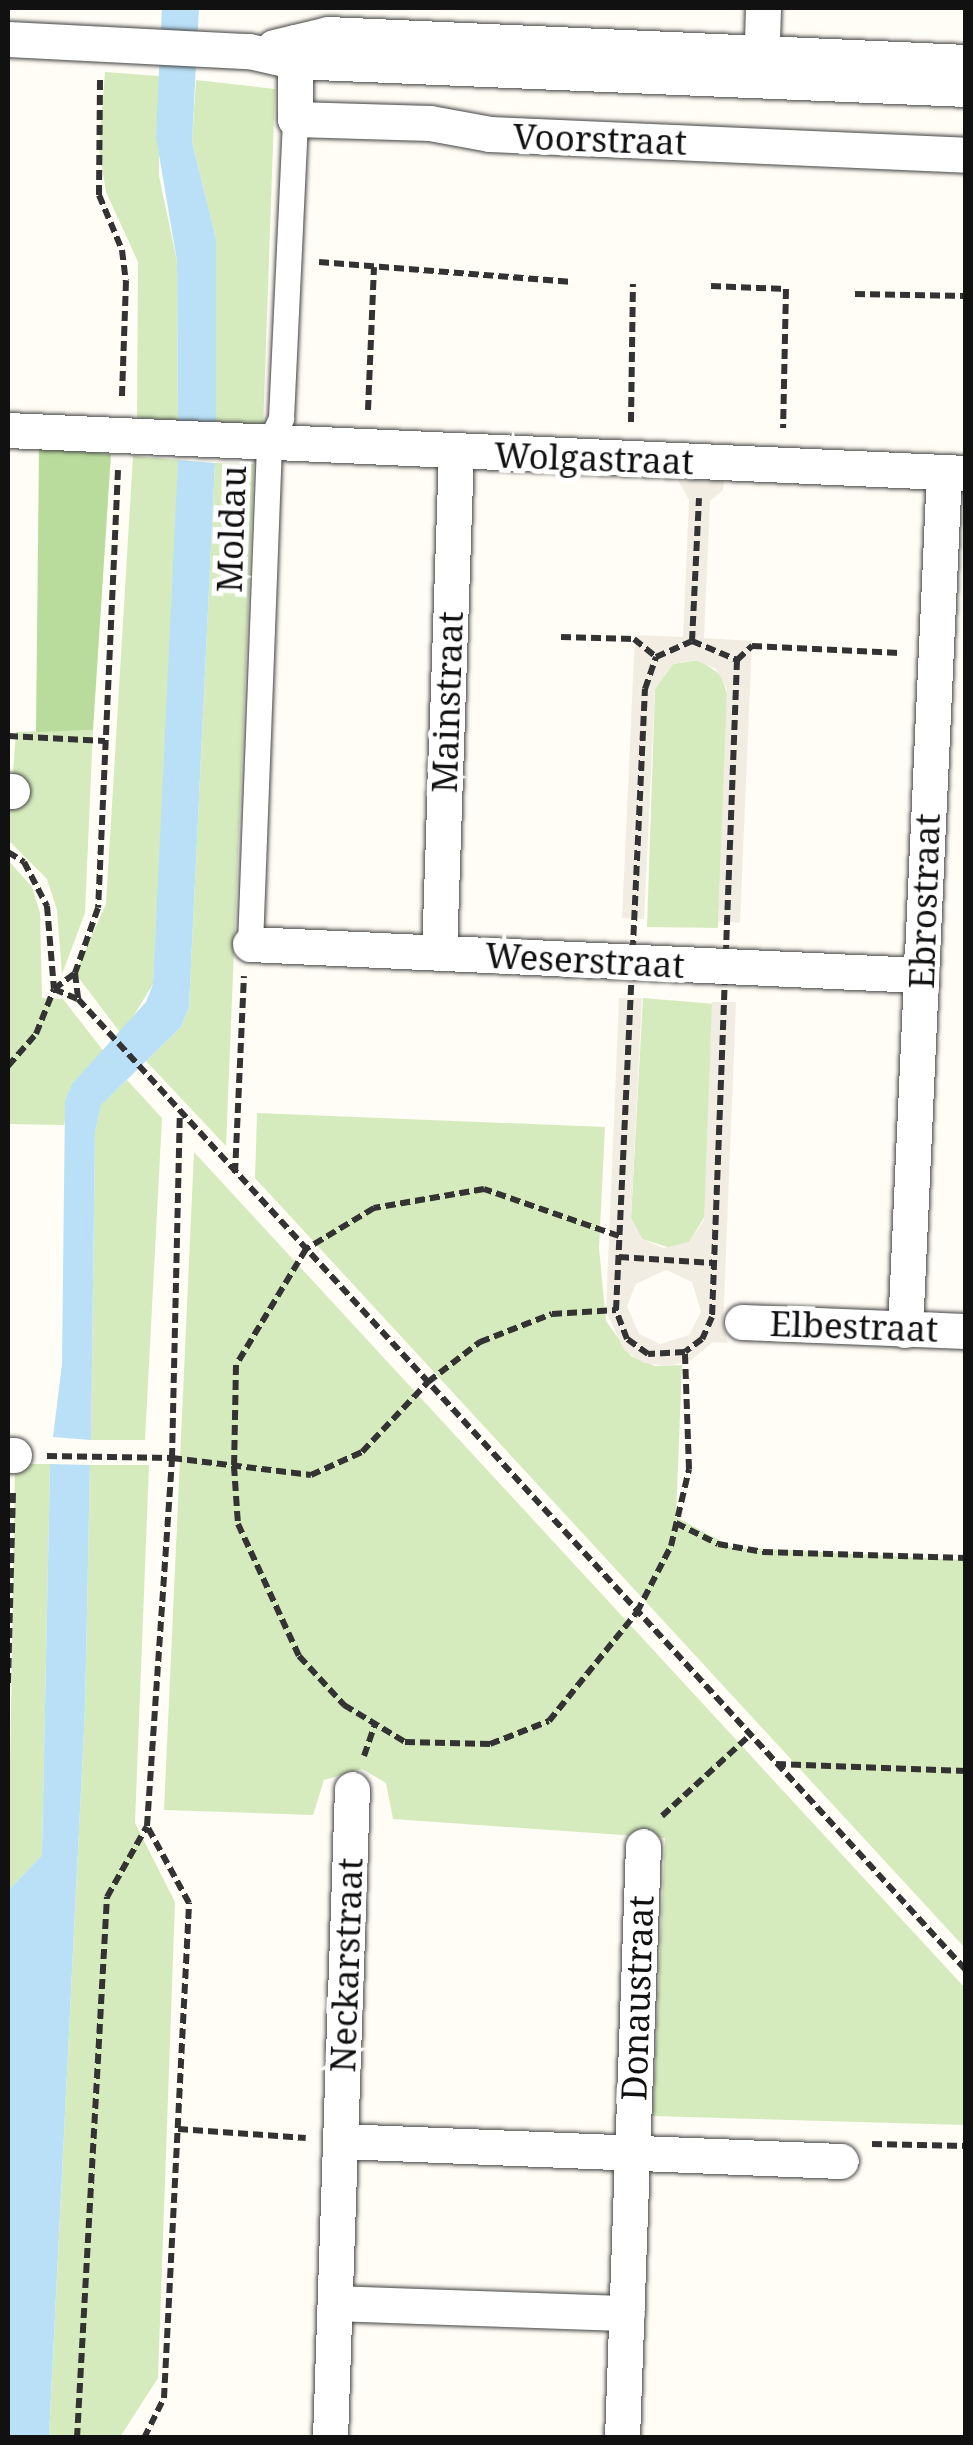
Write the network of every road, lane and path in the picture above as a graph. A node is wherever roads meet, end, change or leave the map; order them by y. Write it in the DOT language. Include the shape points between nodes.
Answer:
graph roads {
  1 [pos="764,8"];
  2 [pos="422,37"];
  3 [pos="8,39"];
  4 [pos="118,44"];
  5 [pos="294,51"];
  6 [pos="966,62"];
  7 [pos="762,65"];
  8 [pos="966,89"];
  9 [pos="294,119"];
  10 [pos="966,154"];
  11 [pos="285,259"];
  12 [pos="374,266"];
  13 [pos="572,282"];
  14 [pos="634,284"];
  15 [pos="711,286"];
  16 [pos="855,294"];
  17 [pos="966,296"];
  18 [pos="8,430"];
  19 [pos="120,436"];
  20 [pos="269,444"];
  21 [pos="367,448"];
  22 [pos="456,452"];
  23 [pos="631,459"];
  24 [pos="701,462"];
  25 [pos="783,466"];
  26 [pos="955,472"];
  27 [pos="561,637"];
  28 [pos="692,641"];
  29 [pos="935,655"];
  30 [pos="656,657"];
  31 [pos="737,660"];
  32 [pos="8,736"];
  33 [pos="105,742"];
  34 [pos="8,852"];
  35 [pos="250,944"];
  36 [pos="439,953"];
  37 [pos="75,973"];
  38 [pos="921,975"];
  39 [pos="54,989"];
  40 [pos="78,999"];
  41 [pos="8,1066"];
  42 [pos="180,1113"];
  43 [pos="235,1174"];
  44 [pos="619,1236"];
  45 [pos="306,1249"];
  46 [pos="619,1258"];
  47 [pos="713,1263"];
  48 [pos="616,1310"];
  49 [pos="742,1322"];
  50 [pos="905,1330"];
  51 [pos="966,1331"];
  52 [pos="684,1352"];
  53 [pos="428,1382"];
  54 [pos="22,1455"];
  55 [pos="172,1458"];
  56 [pos="234,1466"];
  57 [pos="676,1523"];
  58 [pos="966,1558"];
  59 [pos="637,1612"];
  60 [pos="8,1683"];
  61 [pos="749,1736"];
  62 [pos="775,1764"];
  63 [pos="966,1771"];
  64 [pos="352,1788"];
  65 [pos="147,1826"];
  66 [pos="643,1846"];
  67 [pos="966,1970"];
  68 [pos="178,2130"];
  69 [pos="340,2140"];
  70 [pos="966,2146"];
  71 [pos="632,2150"];
  72 [pos="841,2162"];
  73 [pos="335,2303"];
  74 [pos="627,2313"];
  75 [pos="77,2438"];
  76 [pos="144,2438"];
  77 [pos="330,2438"];
  78 [pos="622,2438"];
  1 -- 7 [label="street"];
  2 -- 5 [label="street" via="328,34"];
  2 -- 7 [label="street"];
  3 -- 4 [label="street"];
  4 -- 5 [label="street"];
  4 -- 19 [label="path" via="99,194 126,281"];
  5 -- 9 [label="street"];
  6 -- 7 [label="street"];
  7 -- 8 [label="street"];
  9 -- 10 [label="street, Voorstraat"];
  9 -- 11 [label="street, Moldau"];
  11 -- 12 [label="path"];
  11 -- 20 [label="street, Moldau" via="281,418"];
  12 -- 13 [label="path"];
  12 -- 21 [label="path"];
  14 -- 23 [label="path"];
  15 -- 25 [label="path" via="786,290"];
  16 -- 17 [label="path"];
  18 -- 19 [label="street, Wolgastraat"];
  19 -- 20 [label="street, Wolgastraat"];
  19 -- 33 [label="path"];
  20 -- 21 [label="street, Wolgastraat"];
  20 -- 35 [label="street, Moldau"];
  21 -- 22 [label="street, Wolgastraat"];
  22 -- 23 [label="street, Wolgastraat"];
  22 -- 36 [label="street, Mainstraat"];
  23 -- 24 [label="street, Wolgastraat"];
  24 -- 25 [label="street, Wolgastraat"];
  24 -- 28 [label="path"];
  25 -- 26 [label="street, Wolgastraat"];
  26 -- 29 [label="street, Ebrostraat"];
  27 -- 30 [label="path" via="634,640"];
  29 -- 31 [label="path" via="752,646"];
  29 -- 38 [label="street, Ebrostraat"];
  32 -- 33 [label="path"];
  33 -- 37 [label="path" via="98,908"];
  34 -- 39 [label="path" via="24,862 46,906"];
  35 -- 36 [label="street, Weserstraat"];
  35 -- 43 [label="path"];
  36 -- 38 [label="street, Weserstraat"];
  37 -- 39 [label="path"];
  37 -- 40 [label="path"];
  38 -- 50 [label="street, Ebrostraat"];
  39 -- 40 [label="path"];
  39 -- 41 [label="path" via="36,1034"];
  40 -- 42 [label="path"];
  42 -- 43 [label="path"];
  42 -- 55 [label="path"];
  43 -- 45 [label="path"];
  44 -- 45 [label="path" via="484,1189 374,1208"];
  45 -- 53 [label="path"];
  45 -- 56 [label="path" via="236,1366"];
  46 -- 47 [label="path"];
  48 -- 53 [label="path" via="552,1314 480,1342"];
  49 -- 50 [label="street, Elbestraat"];
  50 -- 51 [label="street, Elbestraat"];
  52 -- 57 [label="path" via="688,1470"];
  53 -- 56 [label="path" via="362,1452 311,1475"];
  53 -- 59 [label="path"];
  54 -- 55 [label="path"];
  54 -- 60 [label="path"];
  55 -- 56 [label="path"];
  55 -- 65 [label="path"];
  56 -- 59 [label="path" via="238,1524 299,1656 344,1705 405,1742 490,1744 549,1720"];
  57 -- 58 [label="path" via="718,1544 763,1552"];
  57 -- 59 [label="path"];
  59 -- 61 [label="path"];
  61 -- 62 [label="path"];
  61 -- 66 [label="path" via="658,1821"];
  62 -- 63 [label="path"];
  62 -- 67 [label="path"];
  64 -- 69 [label="street, Neckarstraat"];
  65 -- 68 [label="path" via="189,1903"];
  65 -- 75 [label="path" via="107,1896"];
  66 -- 71 [label="street, Donaustraat"];
  68 -- 69 [label="path"];
  68 -- 76 [label="path" via="164,2398"];
  69 -- 71 [label="street"];
  69 -- 73 [label="street, Neckarstraat"];
  70 -- 72 [label="path" via="855,2143"];
  71 -- 72 [label="street, Donaustraat"];
  71 -- 74 [label="street, Donaustraat"];
  73 -- 74 [label="street"];
  73 -- 77 [label="street, Neckarstraat"];
  74 -- 78 [label="street, Donaustraat"];
}
